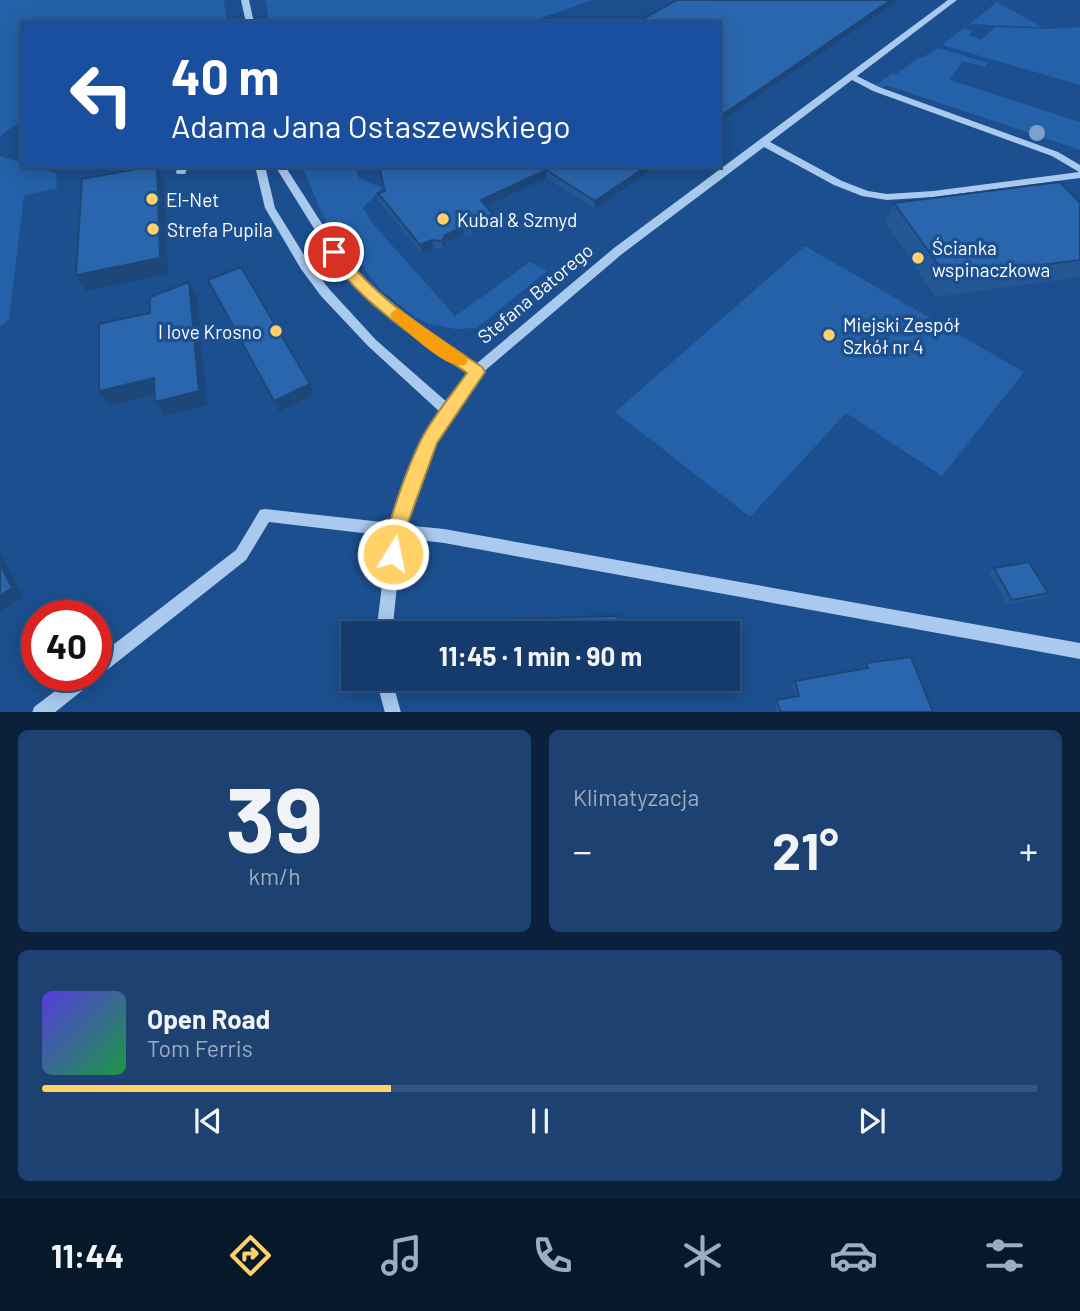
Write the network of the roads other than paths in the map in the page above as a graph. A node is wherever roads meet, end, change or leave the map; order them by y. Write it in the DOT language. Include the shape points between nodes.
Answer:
graph roads {
  1 [pos="245,0"];
  2 [pos="953,0"];
  3 [pos="250,21"];
  4 [pos="851,76"];
  5 [pos="764,143"];
  6 [pos="260,168"];
  7 [pos="281,168"];
  8 [pos="1080,169"];
  9 [pos="1080,175"];
  10 [pos="477,372"];
  11 [pos="448,411"];
  12 [pos="396,528"];
  13 [pos="385,621"];
  14 [pos="1080,651"];
  15 [pos="112,656"];
  16 [pos="67,691"];
  17 [pos="387,691"];
  18 [pos="40,712"];
  19 [pos="393,712"];
  1 -- 3 [label="street"];
  2 -- 4 [label="street, Stefana Batorego"];
  4 -- 5 [label="street, Stefana Batorego"];
  4 -- 8 [label="street" via="1055,154"];
  5 -- 9 [label="street" via="838,183 887,197"];
  5 -- 10 [label="street, Stefana Batorego" via="608,259"];
  6 -- 11 [label="street" via="268,205 303,265 377,347"];
  7 -- 10 [label="street" via="347,272 435,346"];
  10 -- 11 [label="street, Stefana Batorego"];
  11 -- 12 [label="street, Stefana Batorego" via="430,440"];
  12 -- 13 [label="street"];
  12 -- 14 [label="street"];
  12 -- 15 [label="street" via="265,514 241,555"];
  16 -- 18 [label="street"];
  17 -- 19 [label="street"];
}
